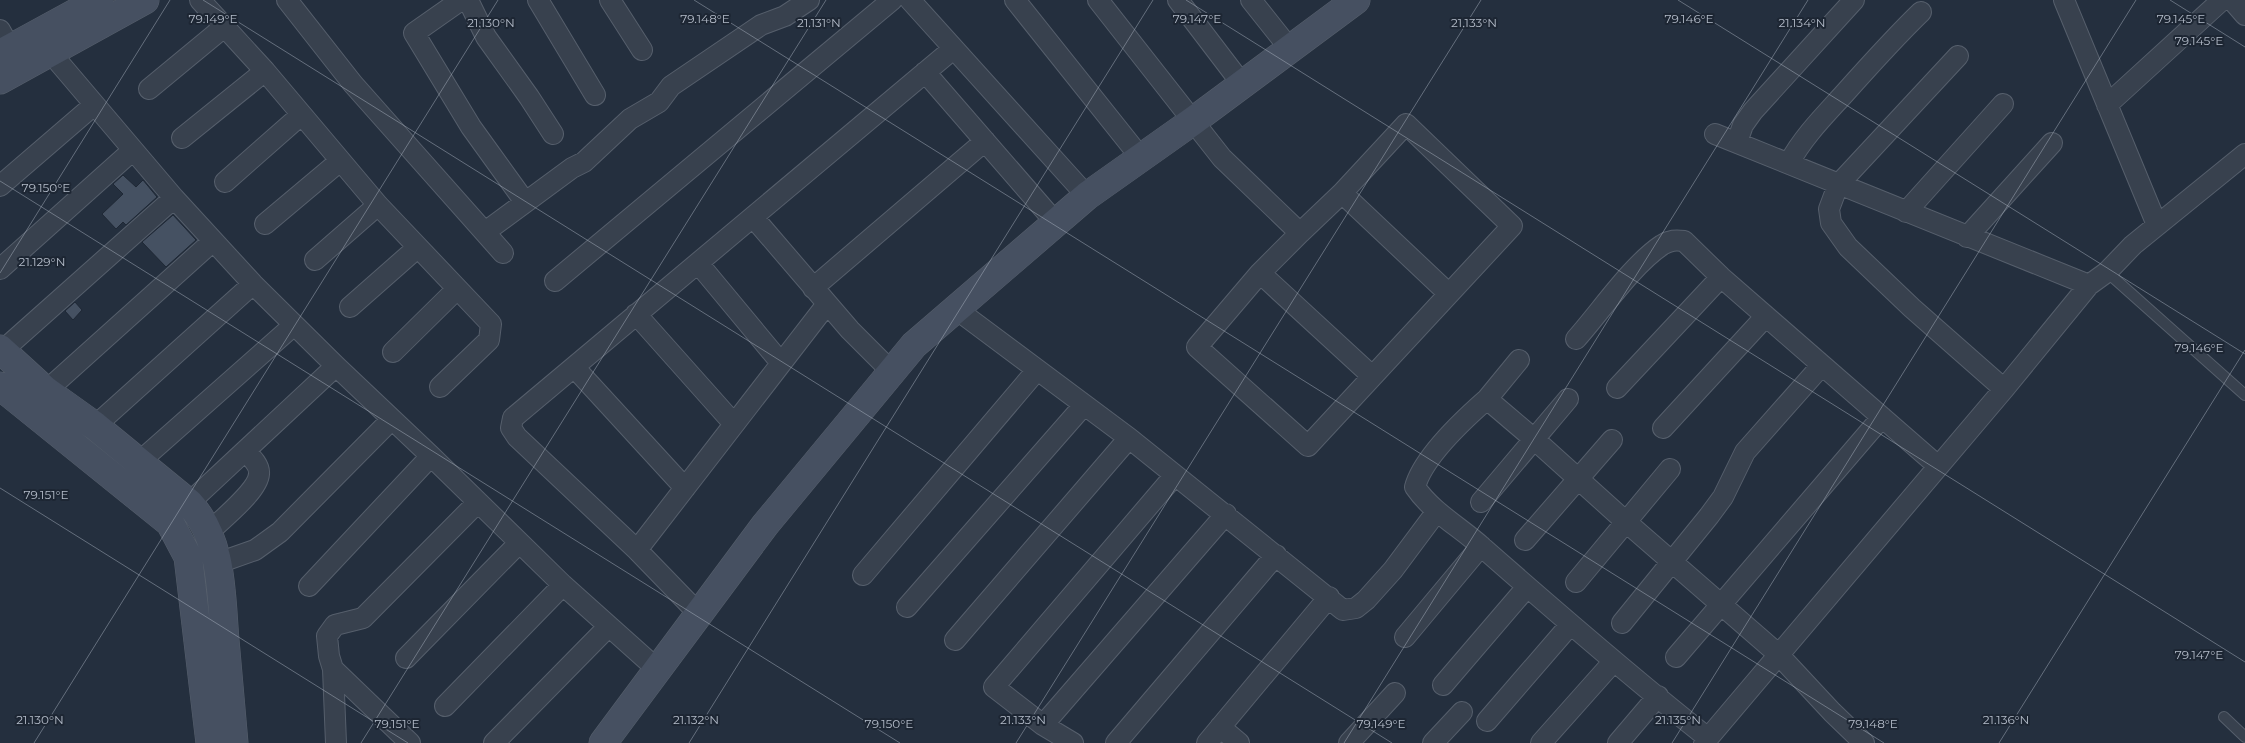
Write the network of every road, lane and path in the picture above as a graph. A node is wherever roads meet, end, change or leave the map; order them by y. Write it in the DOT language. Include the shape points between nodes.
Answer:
graph roads {
  1 [pos="99,0"];
  2 [pos="145,0"];
  3 [pos="200,0"];
  4 [pos="287,0"];
  5 [pos="461,0"];
  6 [pos="468,0"];
  7 [pos="538,0"];
  8 [pos="610,0"];
  9 [pos="809,0"];
  10 [pos="892,0"];
  11 [pos="910,0"];
  12 [pos="1015,0"];
  13 [pos="1098,0"];
  14 [pos="1178,0"];
  15 [pos="1251,0"];
  16 [pos="1356,0"];
  17 [pos="1854,0"];
  18 [pos="2064,0"];
  19 [pos="2222,0"];
  20 [pos="2232,0"];
  21 [pos="1920,12"];
  22 [pos="2245,15"];
  23 [pos="224,27"];
  24 [pos="4,44"];
  25 [pos="953,49"];
  26 [pos="642,50"];
  27 [pos="1290,50"];
  28 [pos="50,52"];
  29 [pos="1958,56"];
  30 [pos="265,71"];
  31 [pos="925,72"];
  32 [pos="0,80"];
  33 [pos="1242,84"];
  34 [pos="149,89"];
  35 [pos="595,95"];
  36 [pos="2003,104"];
  37 [pos="94,105"];
  38 [pos="2107,105"];
  39 [pos="302,115"];
  40 [pos="1193,121"];
  41 [pos="553,134"];
  42 [pos="1716,134"];
  43 [pos="182,138"];
  44 [pos="985,142"];
  45 [pos="1737,142"];
  46 [pos="2052,142"];
  47 [pos="133,150"];
  48 [pos="2245,154"];
  49 [pos="1140,158"];
  50 [pos="340,161"];
  51 [pos="1789,163"];
  52 [pos="224,182"];
  53 [pos="1838,185"];
  54 [pos="0,186"];
  55 [pos="1342,193"];
  56 [pos="1087,196"];
  57 [pos="174,198"];
  58 [pos="525,202"];
  59 [pos="378,205"];
  60 [pos="1906,212"];
  61 [pos="753,217"];
  62 [pos="1056,223"];
  63 [pos="266,224"];
  64 [pos="2157,225"];
  65 [pos="484,232"];
  66 [pos="1300,233"];
  67 [pos="1967,237"];
  68 [pos="213,240"];
  69 [pos="417,248"];
  70 [pos="503,252"];
  71 [pos="316,260"];
  72 [pos="698,263"];
  73 [pos="0,269"];
  74 [pos="2107,272"];
  75 [pos="1260,273"];
  76 [pos="1721,277"];
  77 [pos="555,282"];
  78 [pos="253,284"];
  79 [pos="2089,285"];
  80 [pos="813,288"];
  81 [pos="457,289"];
  82 [pos="1449,294"];
  83 [pos="827,304"];
  84 [pos="350,308"];
  85 [pos="956,309"];
  86 [pos="636,314"];
  87 [pos="1766,316"];
  88 [pos="294,325"];
  89 [pos="1576,339"];
  90 [pos="1,350"];
  91 [pos="393,352"];
  92 [pos="1519,360"];
  93 [pos="781,363"];
  94 [pos="1822,365"];
  95 [pos="336,366"];
  96 [pos="574,367"];
  97 [pos="1037,370"];
  98 [pos="892,372"];
  99 [pos="1372,376"];
  100 [pos="0,386"];
  101 [pos="440,387"];
  102 [pos="1617,388"];
  103 [pos="2004,389"];
  104 [pos="46,390"];
  105 [pos="2245,394"];
  106 [pos="1487,399"];
  107 [pos="1568,399"];
  108 [pos="1084,405"];
  109 [pos="1882,417"];
  110 [pos="392,420"];
  111 [pos="734,424"];
  112 [pos="95,426"];
  113 [pos="1663,428"];
  114 [pos="1129,438"];
  115 [pos="1534,438"];
  116 [pos="1612,440"];
  117 [pos="245,451"];
  118 [pos="431,456"];
  119 [pos="138,463"];
  120 [pos="1938,466"];
  121 [pos="1670,468"];
  122 [pos="1175,475"];
  123 [pos="1578,479"];
  124 [pos="164,484"];
  125 [pos="685,488"];
  126 [pos="478,502"];
  127 [pos="1481,502"];
  128 [pos="189,503"];
  129 [pos="147,504"];
  130 [pos="1437,511"];
  131 [pos="1226,514"];
  132 [pos="1625,521"];
  133 [pos="208,532"];
  134 [pos="1525,540"];
  135 [pos="520,543"];
  136 [pos="1481,546"];
  137 [pos="637,550"];
  138 [pos="1276,555"];
  139 [pos="1672,561"];
  140 [pos="218,564"];
  141 [pos="863,574"];
  142 [pos="1576,582"];
  143 [pos="563,585"];
  144 [pos="309,586"];
  145 [pos="1527,587"];
  146 [pos="1329,597"];
  147 [pos="1721,603"];
  148 [pos="907,607"];
  149 [pos="699,614"];
  150 [pos="1622,623"];
  151 [pos="1570,625"];
  152 [pos="609,626"];
  153 [pos="1404,637"];
  154 [pos="955,640"];
  155 [pos="1778,654"];
  156 [pos="1676,657"];
  157 [pos="406,658"];
  158 [pos="1614,661"];
  159 [pos="333,669"];
  160 [pos="658,670"];
  161 [pos="1443,685"];
  162 [pos="1395,693"];
  163 [pos="1658,696"];
  164 [pos="444,706"];
  165 [pos="1462,712"];
  166 [pos="2224,717"];
  167 [pos="1487,721"];
  168 [pos="1043,724"];
  169 [pos="1220,727"];
  170 [pos="2245,737"];
  171 [pos="1706,741"];
  172 [pos="210,743"];
  173 [pos="234,743"];
  174 [pos="336,743"];
  175 [pos="410,743"];
  176 [pos="494,743"];
  177 [pos="603,743"];
  178 [pos="1074,743"];
  179 [pos="1116,743"];
  180 [pos="1207,743"];
  181 [pos="1239,743"];
  182 [pos="1349,743"];
  183 [pos="1433,743"];
  184 [pos="1541,743"];
  185 [pos="1618,743"];
  186 [pos="1864,743"];
  1 -- 24 [label="street"];
  2 -- 28 [label="street"];
  3 -- 23 [label="street"];
  4 -- 65 [label="street" via="353,84"];
  5 -- 58 [label="street" via="414,33 472,127"];
  6 -- 41 [label="street" via="486,37"];
  7 -- 35 [label="street"];
  8 -- 26 [label="street"];
  9 -- 58 [label="street" via="785,16 761,25 671,86 659,102 630,119 584,162"];
  10 -- 77 [label="street"];
  11 -- 25 [label="street"];
  12 -- 49 [label="street"];
  13 -- 40 [label="street"];
  14 -- 33 [label="street"];
  15 -- 27 [label="street"];
  16 -- 27 [label="street"];
  17 -- 45 [label="street" via="1753,112"];
  18 -- 38 [label="street"];
  19 -- 38 [label="street"];
  20 -- 22 [label="street"];
  21 -- 51 [label="street" via="1818,122"];
  23 -- 30 [label="street"];
  23 -- 34 [label="street"];
  25 -- 31 [label="street"];
  25 -- 56 [label="street"];
  27 -- 33 [label="street"];
  28 -- 32 [label="street"];
  28 -- 37 [label="street"];
  29 -- 53 [label="street"];
  30 -- 39 [label="street"];
  30 -- 43 [label="street"];
  31 -- 44 [label="street"];
  31 -- 61 [label="street"];
  33 -- 40 [label="street"];
  36 -- 60 [label="street"];
  37 -- 47 [label="street"];
  37 -- 54 [label="street"];
  38 -- 64 [label="street"];
  39 -- 50 [label="street"];
  39 -- 52 [label="street"];
  40 -- 49 [label="street"];
  40 -- 66 [label="street" via="1222,158"];
  42 -- 45 [label="street"];
  44 -- 62 [label="street"];
  44 -- 80 [label="street"];
  45 -- 51 [label="street"];
  46 -- 67 [label="street"];
  47 -- 57 [label="street"];
  47 -- 73 [label="street"];
  48 -- 64 [label="street"];
  49 -- 56 [label="street"];
  50 -- 59 [label="street"];
  50 -- 63 [label="street"];
  51 -- 53 [label="street"];
  53 -- 60 [label="street"];
  53 -- 103 [label="street" via="1829,209 1831,223 1848,247"];
  55 -- 66 [label="street"];
  55 -- 82 [label="street"];
  55 -- 82 [label="street" via="1406,124 1512,226"];
  56 -- 62 [label="street"];
  57 -- 68 [label="street"];
  57 -- 90 [label="street"];
  58 -- 65 [label="street"];
  59 -- 69 [label="street"];
  59 -- 71 [label="street"];
  60 -- 67 [label="street"];
  61 -- 72 [label="street"];
  61 -- 80 [label="street"];
  62 -- 85 [label="street"];
  64 -- 74 [label="street"];
  65 -- 70 [label="street"];
  66 -- 75 [label="street"];
  67 -- 79 [label="street"];
  68 -- 78 [label="street"];
  68 -- 104 [label="street"];
  69 -- 81 [label="street"];
  69 -- 84 [label="street"];
  72 -- 86 [label="street"];
  72 -- 93 [label="street"];
  74 -- 79 [label="street"];
  74 -- 105 [label="lane"];
  75 -- 99 [label="street"];
  75 -- 99 [label="street" via="1197,347 1308,446"];
  76 -- 87 [label="street"];
  76 -- 89 [label="street" via="1684,241 1673,240 1646,259"];
  76 -- 102 [label="street"];
  78 -- 88 [label="street"];
  78 -- 112 [label="street"];
  79 -- 103 [label="street"];
  80 -- 83 [label="street"];
  81 -- 91 [label="street"];
  81 -- 101 [label="street" via="491,324 490,340"];
  82 -- 99 [label="street"];
  83 -- 93 [label="street"];
  83 -- 98 [label="street"];
  85 -- 97 [label="street"];
  85 -- 98 [label="street" via="914,345"];
  86 -- 96 [label="street"];
  86 -- 111 [label="street"];
  87 -- 94 [label="street"];
  87 -- 113 [label="street"];
  88 -- 95 [label="street"];
  88 -- 119 [label="street"];
  90 -- 104 [label="street"];
  92 -- 106 [label="street"];
  93 -- 111 [label="street"];
  94 -- 109 [label="street"];
  94 -- 139 [label="street" via="1745,452 1723,497"];
  95 -- 110 [label="street"];
  95 -- 117 [label="street"];
  96 -- 125 [label="street"];
  96 -- 137 [label="street" via="513,418 511,428 529,449"];
  97 -- 108 [label="street"];
  97 -- 141 [label="street"];
  98 -- 149 [label="street" via="765,525"];
  100 -- 129 [label="street"];
  103 -- 120 [label="street"];
  104 -- 112 [label="street"];
  106 -- 115 [label="street"];
  106 -- 130 [label="street" via="1463,420 1419,473 1415,487"];
  107 -- 115 [label="street"];
  108 -- 114 [label="street"];
  108 -- 148 [label="street"];
  109 -- 120 [label="street"];
  109 -- 147 [label="street"];
  110 -- 118 [label="street"];
  110 -- 140 [label="street" via="280,532 255,550"];
  111 -- 125 [label="street"];
  112 -- 119 [label="street"];
  114 -- 122 [label="street"];
  114 -- 154 [label="street"];
  115 -- 123 [label="street"];
  115 -- 127 [label="street"];
  116 -- 123 [label="street"];
  117 -- 128 [label="street"];
  117 -- 133 [label="street" via="260,473 256,485"];
  118 -- 126 [label="street"];
  118 -- 144 [label="street"];
  119 -- 124 [label="street"];
  120 -- 155 [label="street"];
  121 -- 132 [label="street"];
  122 -- 131 [label="street"];
  122 -- 168 [label="street" via="994,687"];
  123 -- 132 [label="street"];
  123 -- 134 [label="street"];
  124 -- 128 [label="street"];
  124 -- 129 [label="street"];
  125 -- 137 [label="street"];
  126 -- 135 [label="street"];
  126 -- 159 [label="street" via="363,618 335,625 327,636"];
  128 -- 133 [label="street"];
  129 -- 172 [label="street" via="170,524 188,557"];
  130 -- 136 [label="street"];
  130 -- 146 [label="street" via="1393,570 1356,608 1343,610"];
  131 -- 138 [label="street"];
  131 -- 168 [label="street"];
  132 -- 139 [label="street"];
  132 -- 142 [label="street"];
  133 -- 140 [label="street"];
  135 -- 143 [label="street"];
  135 -- 157 [label="street"];
  136 -- 145 [label="street"];
  136 -- 153 [label="street"];
  137 -- 149 [label="street"];
  138 -- 146 [label="street"];
  138 -- 179 [label="street"];
  139 -- 147 [label="street"];
  139 -- 150 [label="street"];
  140 -- 173 [label="street"];
  143 -- 152 [label="street"];
  143 -- 164 [label="street"];
  145 -- 151 [label="street"];
  145 -- 161 [label="street"];
  146 -- 169 [label="street"];
  147 -- 155 [label="street"];
  147 -- 156 [label="street"];
  149 -- 160 [label="street"];
  151 -- 158 [label="street"];
  151 -- 167 [label="street"];
  152 -- 160 [label="street"];
  152 -- 176 [label="street"];
  155 -- 171 [label="street"];
  155 -- 186 [label="street"];
  158 -- 163 [label="street"];
  158 -- 184 [label="street"];
  159 -- 174 [label="street"];
  159 -- 175 [label="street"];
  160 -- 177 [label="street"];
  162 -- 182 [label="street"];
  163 -- 171 [label="street"];
  163 -- 185 [label="street"];
  165 -- 183 [label="street"];
  166 -- 170 [label="lane"];
  168 -- 178 [label="street"];
  169 -- 180 [label="street"];
  169 -- 181 [label="street"];
}
